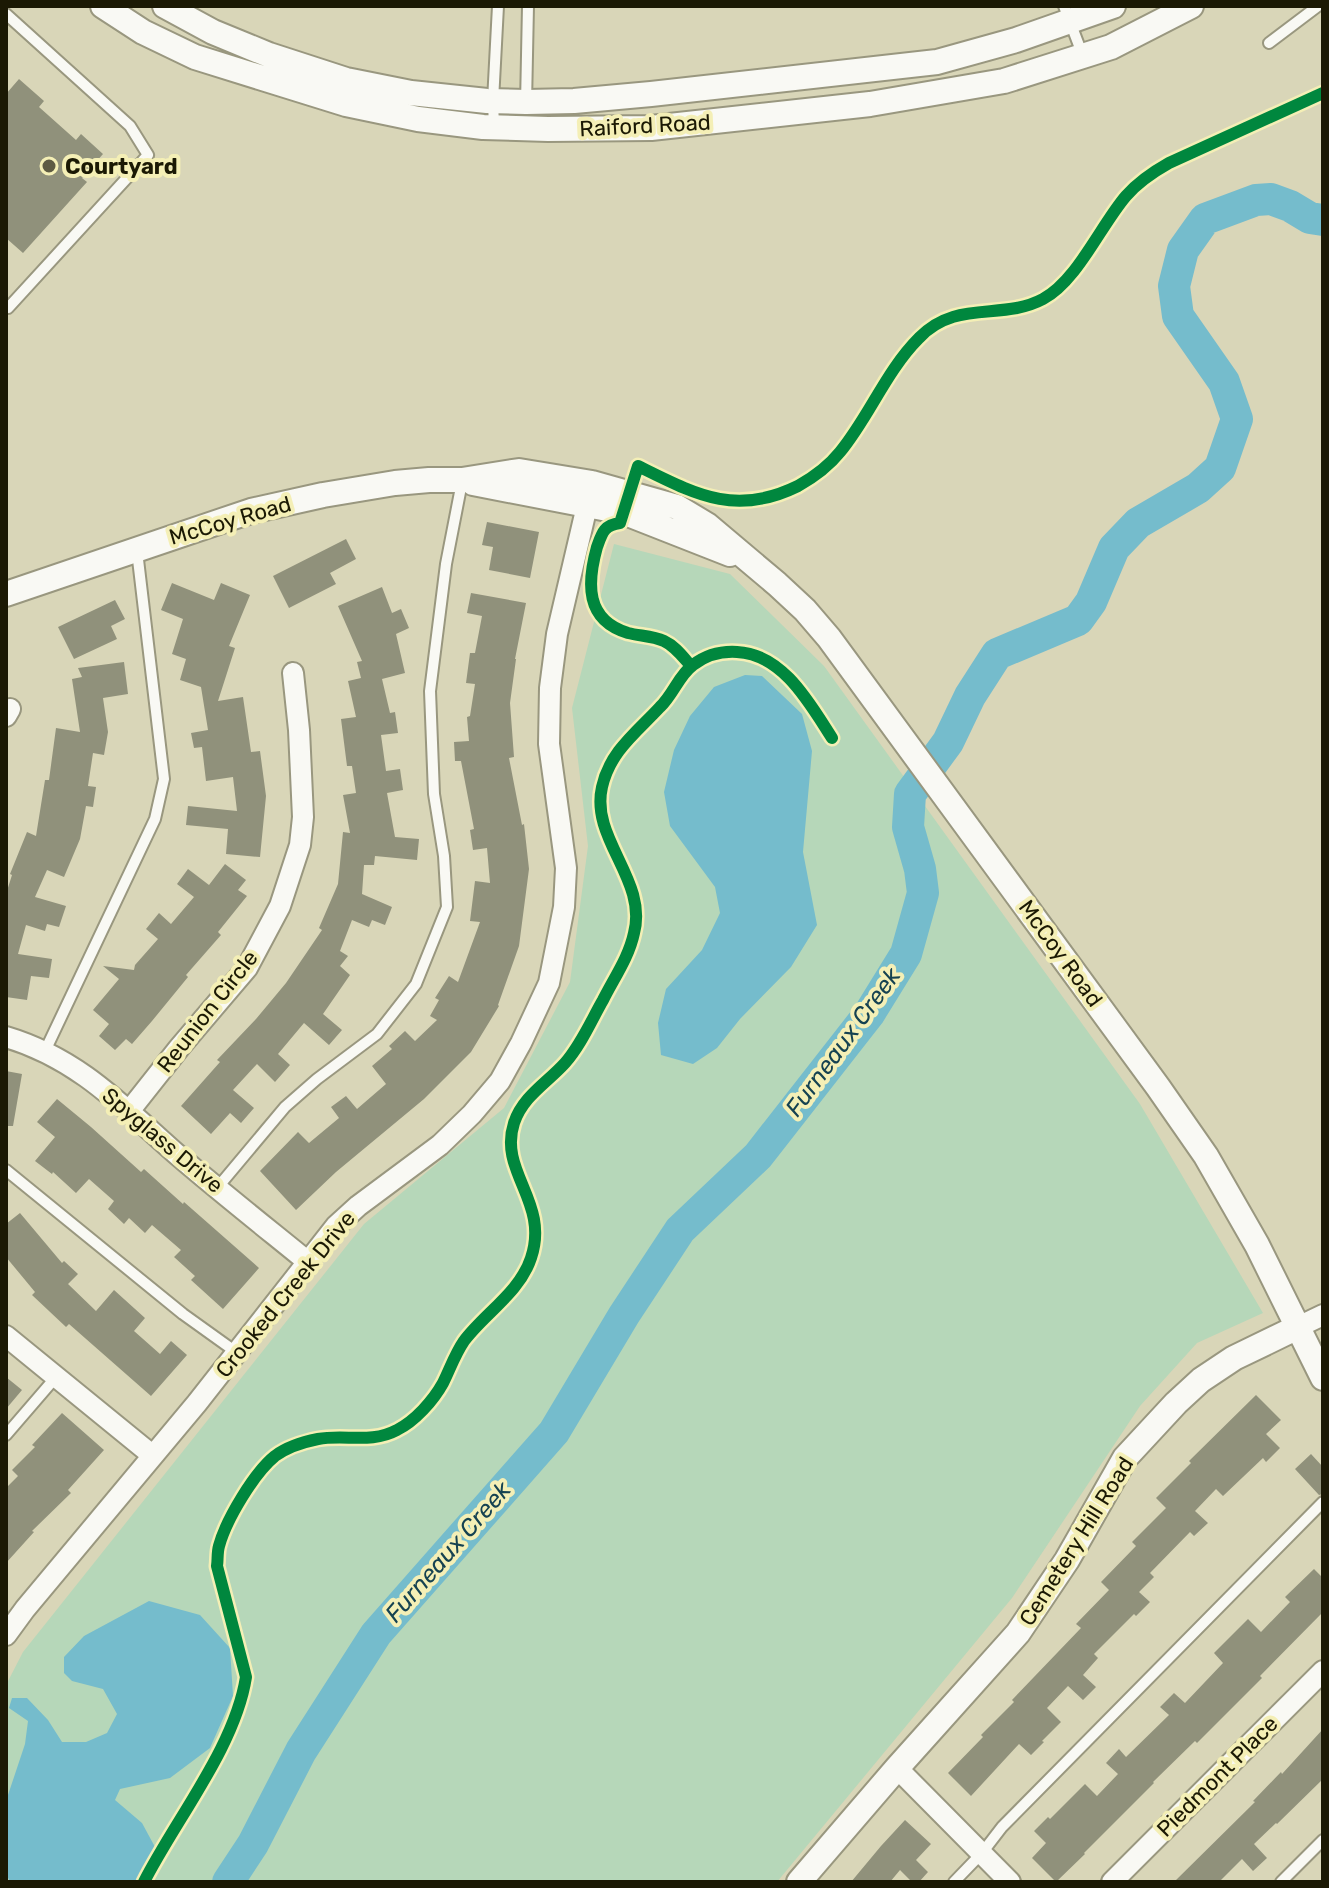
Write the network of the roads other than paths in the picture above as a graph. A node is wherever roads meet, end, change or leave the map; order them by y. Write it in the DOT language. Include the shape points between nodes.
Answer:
graph roads {
  1 [pos="103,6"];
  2 [pos="165,6"];
  3 [pos="498,6"];
  4 [pos="528,6"];
  5 [pos="1113,6"];
  6 [pos="1191,6"];
  7 [pos="1318,6"];
  8 [pos="6,14"];
  9 [pos="1067,14"];
  10 [pos="1269,43"];
  11 [pos="1083,56"];
  12 [pos="493,101"];
  13 [pos="526,102"];
  14 [pos="494,127"];
  15 [pos="524,128"];
  16 [pos="7,308"];
  17 [pos="462,480"];
  18 [pos="589,494"];
  19 [pos="137,549"];
  20 [pos="6,594"];
  21 [pos="293,673"];
  22 [pos="6,1037"];
  23 [pos="45,1051"];
  24 [pos="130,1110"];
  25 [pos="6,1170"];
  26 [pos="218,1187"];
  27 [pos="308,1262"];
  28 [pos="1323,1315"];
  29 [pos="1298,1327"];
  30 [pos="6,1336"];
  31 [pos="236,1352"];
  32 [pos="56,1377"];
  33 [pos="1323,1378"];
  34 [pos="6,1435"];
  35 [pos="152,1455"];
  36 [pos="1323,1502"];
  37 [pos="6,1635"];
  38 [pos="1323,1671"];
  39 [pos="897,1768"];
  40 [pos="1323,1840"];
  41 [pos="982,1853"];
  42 [pos="799,1882"];
  43 [pos="954,1882"];
  44 [pos="1010,1882"];
  45 [pos="1112,1882"];
  46 [pos="1281,1882"];
  1 -- 14 [label="street, Raiford Road" via="195,57 346,104"];
  2 -- 12 [label="street, Raiford Road" via="269,55 346,80"];
  3 -- 12 [label="lane"];
  4 -- 13 [label="lane"];
  5 -- 9 [label="street, Raiford Road"];
  6 -- 11 [label="street, Raiford Road"];
  7 -- 10 [label="lane"];
  8 -- 16 [label="lane" via="130,126 148,155"];
  9 -- 11 [label="lane"];
  9 -- 13 [label="street, Raiford Road" via="1016,40 937,62 651,94"];
  11 -- 15 [label="street, Raiford Road" via="1004,81 870,104 651,128"];
  12 -- 13 [label="street, Raiford Road"];
  12 -- 14 [label="lane"];
  13 -- 15 [label="lane"];
  14 -- 15 [label="street, Raiford Road"];
  17 -- 18 [label="street, McCoy Road" via="518,493"];
  17 -- 19 [label="street, McCoy Road" via="406,482 323,495 251,511"];
  17 -- 26 [label="lane" via="430,691 434,794 447,907 416,984 377,1034 285,1107"];
  18 -- 27 [label="street, Crooked Creek Drive" via="550,688 549,744 566,868 549,983 500,1081 472,1114 440,1145 358,1206"];
  18 -- 29 [label="street, McCoy Road" via="750,563 829,638 1206,1156"];
  19 -- 20 [label="street, McCoy Road"];
  19 -- 23 [label="lane" via="164,779 155,819"];
  21 -- 24 [label="street, Reunion Circle" via="303,817 300,845 280,906 247,968"];
  22 -- 23 [label="street, Spyglass Drive"];
  23 -- 24 [label="street, Spyglass Drive"];
  24 -- 26 [label="street, Spyglass Drive"];
  25 -- 31 [label="lane"];
  26 -- 27 [label="street, Spyglass Drive"];
  27 -- 31 [label="street, Crooked Creek Drive"];
  28 -- 29 [label="street, Cemetery Hill Road"];
  29 -- 33 [label="street, McCoy Road"];
  29 -- 39 [label="street, Cemetery Hill Road" via="1201,1380 1125,1458 1018,1633"];
  30 -- 32 [label="street"];
  31 -- 35 [label="street, Crooked Creek Drive"];
  32 -- 34 [label="lane"];
  32 -- 35 [label="street"];
  35 -- 37 [label="street, Crooked Creek Drive"];
  36 -- 41 [label="lane"];
  38 -- 45 [label="street, Piedmont Place"];
  39 -- 41 [label="street"];
  39 -- 42 [label="street, Cemetery Hill Road"];
  40 -- 46 [label="lane"];
  41 -- 43 [label="lane"];
  41 -- 44 [label="street"];
}
